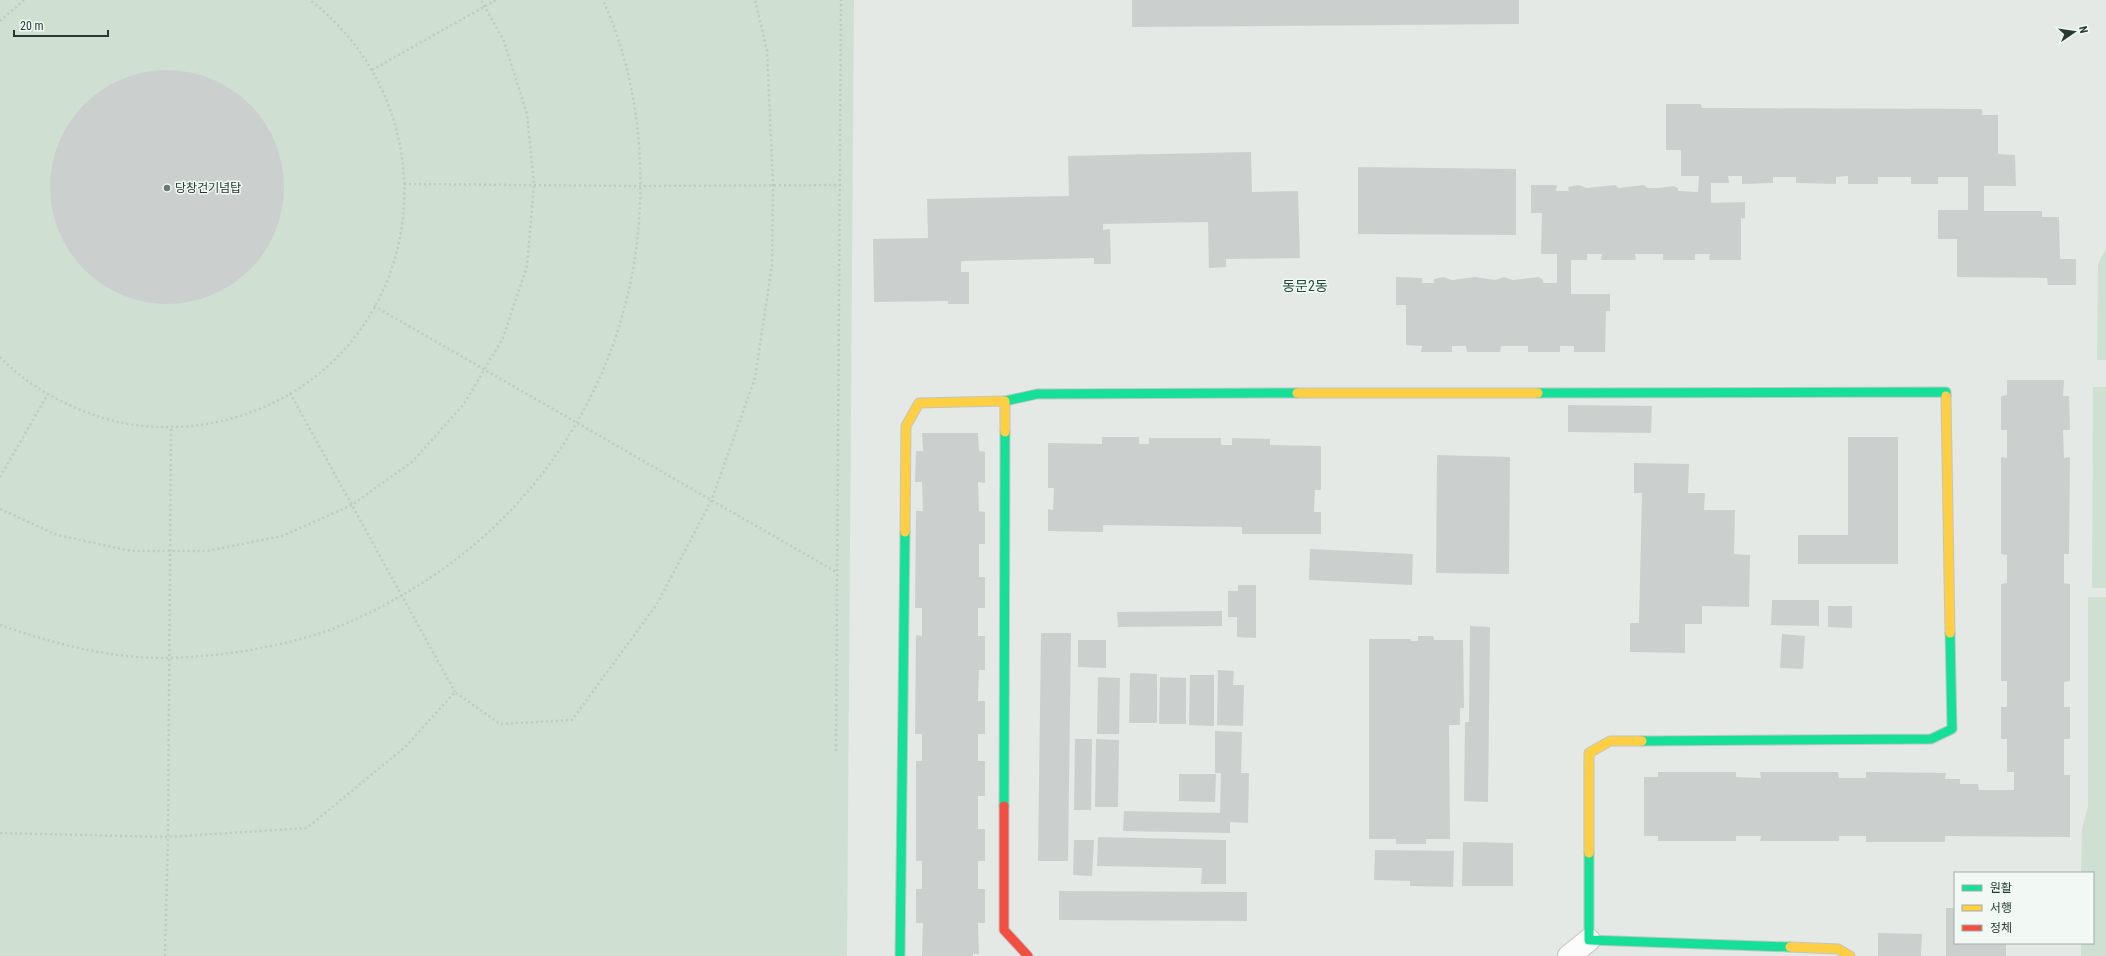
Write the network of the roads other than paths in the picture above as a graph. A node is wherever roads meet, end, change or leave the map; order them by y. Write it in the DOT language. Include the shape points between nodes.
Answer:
graph roads {
  1 [pos="1005,401"];
  2 [pos="1589,940"];
  3 [pos="900,956"];
  4 [pos="1028,956"];
  5 [pos="1569,956"];
  6 [pos="1850,956"];
  1 -- 2 [label="street" via="1044,394 1946,392 1952,729 1931,739 1610,741 1589,753"];
  1 -- 3 [label="street" via="919,403 906,426"];
  1 -- 4 [label="street" via="1004,930"];
  2 -- 5 [label="street"];
  2 -- 6 [label="street" via="1838,949"];
}
